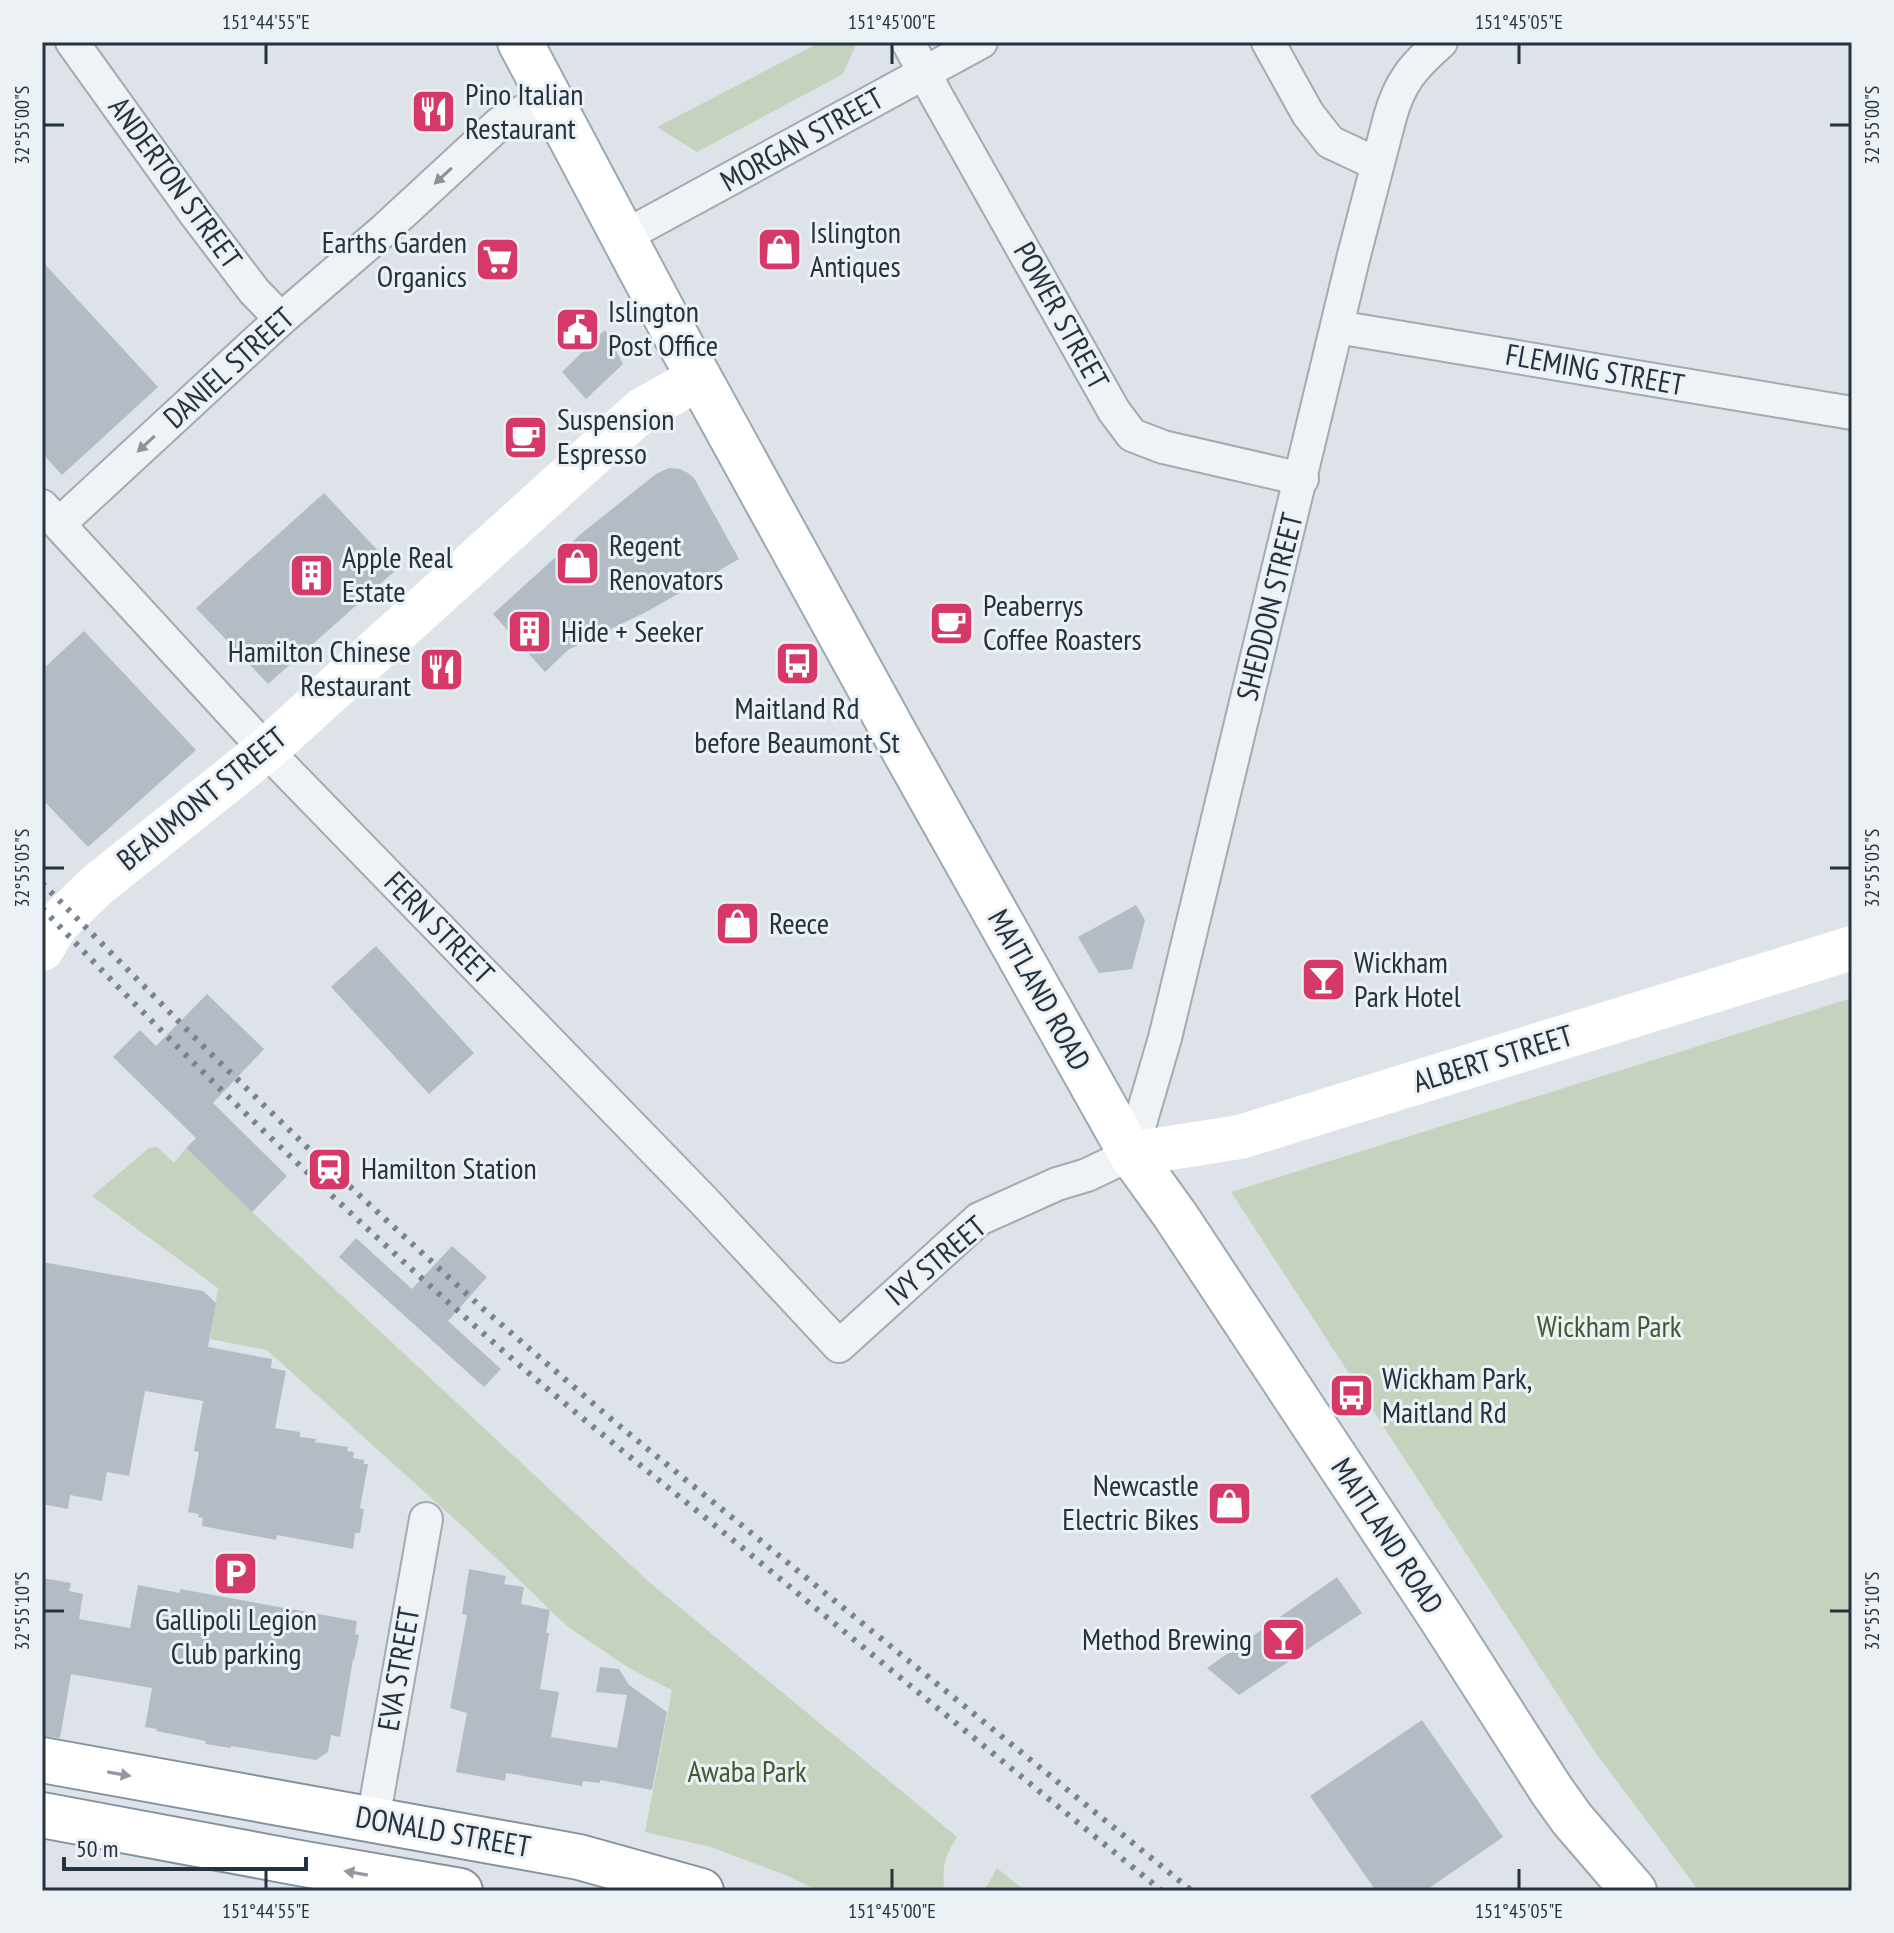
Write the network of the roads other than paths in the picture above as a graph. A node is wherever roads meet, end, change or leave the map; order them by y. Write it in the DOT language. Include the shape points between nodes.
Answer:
graph roads {
  1 [pos="72,42"];
  2 [pos="520,42"];
  3 [pos="908,42"];
  4 [pos="981,42"];
  5 [pos="1268,42"];
  6 [pos="1441,42"];
  7 [pos="924,73"];
  8 [pos="551,98"];
  9 [pos="1377,164"];
  10 [pos="623,237"];
  11 [pos="281,319"];
  12 [pos="1337,327"];
  13 [pos="699,378"];
  14 [pos="1852,413"];
  15 [pos="1302,479"];
  16 [pos="50,515"];
  17 [pos="266,750"];
  18 [pos="1852,948"];
  19 [pos="42,949"];
  20 [pos="1131,1154"];
  21 [pos="839,1346"];
  22 [pos="426,1519"];
  23 [pos="42,1760"];
  24 [pos="42,1815"];
  25 [pos="373,1820"];
  26 [pos="460,1891"];
  27 [pos="701,1891"];
  28 [pos="1634,1891"];
  1 -- 11 [label="street, ANDERTON STREET" via="203,224"];
  2 -- 8 [label="main road, MAITLAND ROAD"];
  3 -- 7 [label="street, POWER STREET"];
  4 -- 7 [label="street, MORGAN STREET"];
  5 -- 9 [label="street" via="1330,142"];
  6 -- 9 [label="street, SHEDDON STREET" via="1401,85"];
  7 -- 10 [label="street, MORGAN STREET"];
  7 -- 15 [label="street, POWER STREET" via="1132,435"];
  8 -- 10 [label="main road, MAITLAND ROAD"];
  8 -- 11 [label="street, DANIEL STREET, one-way" via="500,123"];
  9 -- 12 [label="street, SHEDDON STREET"];
  10 -- 13 [label="main road, MAITLAND ROAD"];
  11 -- 16 [label="street, DANIEL STREET, one-way"];
  12 -- 14 [label="street, FLEMING STREET"];
  12 -- 15 [label="street, SHEDDON STREET"];
  13 -- 17 [label="main road, BEAUMONT STREET" via="642,410"];
  13 -- 20 [label="main road, MAITLAND ROAD"];
  15 -- 20 [label="street, SHEDDON STREET" via="1165,1038"];
  16 -- 17 [label="street, FERN STREET"];
  17 -- 19 [label="main road, BEAUMONT STREET" via="96,886 57,924"];
  17 -- 21 [label="street, FERN STREET"];
  18 -- 20 [label="main road, ALBERT STREET" via="1240,1137"];
  20 -- 21 [label="street, IVY STREET" via="979,1219"];
  20 -- 28 [label="main road, MAITLAND ROAD" via="1552,1791"];
  22 -- 25 [label="street, EVA STREET"];
  23 -- 25 [label="main road, DONALD STREET, one-way"];
  26 -- 24 [label="main road, DONALD STREET, one-way"];
  25 -- 27 [label="main road, DONALD STREET" via="579,1857"];
}
